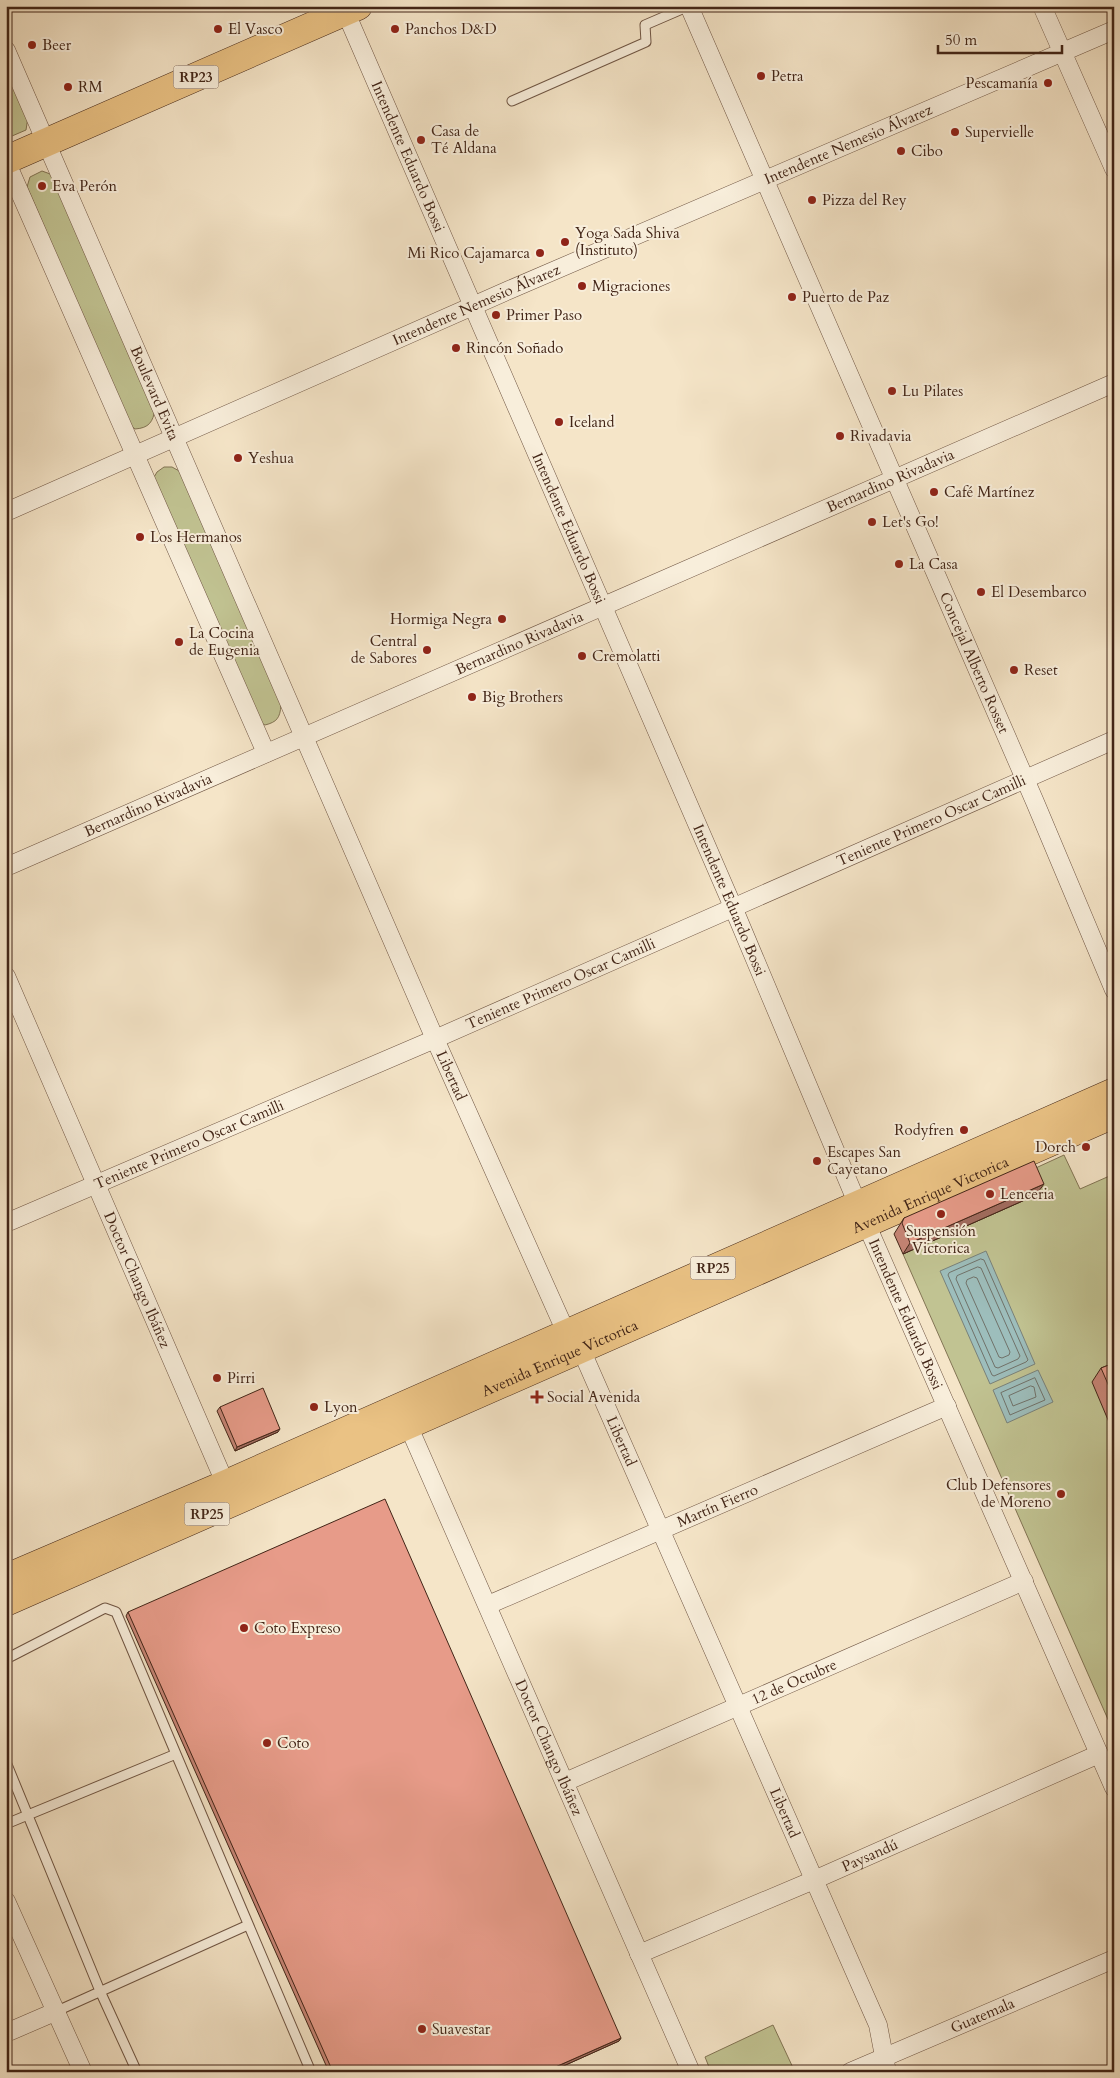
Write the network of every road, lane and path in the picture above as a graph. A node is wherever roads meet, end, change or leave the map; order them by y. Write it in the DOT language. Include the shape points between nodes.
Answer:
graph roads {
  1 [pos="689,6"];
  2 [pos="1042,6"];
  3 [pos="349,8"];
  4 [pos="1114,30"];
  5 [pos="6,50"];
  6 [pos="1062,52"];
  7 [pos="512,101"];
  8 [pos="47,142"];
  9 [pos="6,161"];
  10 [pos="1114,170"];
  11 [pos="764,179"];
  12 [pos="473,306"];
  13 [pos="1114,383"];
  14 [pos="174,438"];
  15 [pos="134,456"];
  16 [pos="894,479"];
  17 [pos="6,512"];
  18 [pos="603,606"];
  19 [pos="304,736"];
  20 [pos="1114,740"];
  21 [pos="266,753"];
  22 [pos="1025,780"];
  23 [pos="6,867"];
  24 [pos="733,906"];
  25 [pos="6,976"];
  26 [pos="1114,990"];
  27 [pos="436,1039"];
  28 [pos="1114,1092"];
  29 [pos="1114,1114"];
  30 [pos="96,1184"];
  31 [pos="863,1214"];
  32 [pos="6,1223"];
  33 [pos="574,1339"];
  34 [pos="947,1406"];
  35 [pos="408,1425"];
  36 [pos="230,1493"];
  37 [pos="660,1530"];
  38 [pos="6,1578"];
  39 [pos="1024,1581"];
  40 [pos="6,1602"];
  41 [pos="488,1605"];
  42 [pos="6,1659"];
  43 [pos="738,1707"];
  44 [pos="176,1754"];
  45 [pos="1099,1754"];
  46 [pos="6,1762"];
  47 [pos="565,1782"];
  48 [pos="1114,1788"];
  49 [pos="28,1815"];
  50 [pos="6,1824"];
  51 [pos="814,1880"];
  52 [pos="6,1901"];
  53 [pos="248,1925"];
  54 [pos="640,1954"];
  55 [pos="1114,1959"];
  56 [pos="100,1991"];
  57 [pos="56,2011"];
  58 [pos="6,2033"];
  59 [pos="885,2064"];
  60 [pos="83,2072"];
  61 [pos="137,2072"];
  62 [pos="311,2072"];
  63 [pos="691,2072"];
  64 [pos="850,2072"];
  1 -- 7 [label="lane" via="645,25 646,42"];
  1 -- 11 [label="street, Concejal Alberto Rosset"];
  2 -- 6 [label="street"];
  3 -- 8 [label="main road, RP23"];
  3 -- 12 [label="street, Intendente Eduardo Bossi"];
  4 -- 6 [label="street, Intendente Nemesio Álvarez"];
  5 -- 8 [label="street, Boulevard Evita"];
  6 -- 10 [label="street"];
  6 -- 11 [label="street, Intendente Nemesio Álvarez"];
  8 -- 9 [label="main road, RP23"];
  8 -- 14 [label="street, Boulevard Evita"];
  9 -- 15 [label="street"];
  11 -- 12 [label="street, Intendente Nemesio Álvarez"];
  11 -- 16 [label="street, Concejal Alberto Rosset"];
  12 -- 14 [label="street, Intendente Nemesio Álvarez"];
  12 -- 18 [label="street, Intendente Eduardo Bossi"];
  13 -- 16 [label="street, Bernardino Rivadavia"];
  14 -- 15 [label="street, Intendente Nemesio Álvarez"];
  14 -- 19 [label="street, Boulevard Evita"];
  15 -- 17 [label="street, Intendente Nemesio Álvarez"];
  15 -- 21 [label="street"];
  16 -- 18 [label="street, Bernardino Rivadavia"];
  16 -- 22 [label="street, Concejal Alberto Rosset"];
  18 -- 19 [label="street, Bernardino Rivadavia"];
  18 -- 24 [label="street, Intendente Eduardo Bossi"];
  19 -- 21 [label="street, Bernardino Rivadavia"];
  19 -- 27 [label="street, Libertad"];
  20 -- 22 [label="street, Teniente Primero Oscar Camilli"];
  21 -- 23 [label="street, Bernardino Rivadavia"];
  22 -- 24 [label="street, Teniente Primero Oscar Camilli"];
  22 -- 26 [label="street, Concejal Alberto Rosset"];
  24 -- 27 [label="street, Teniente Primero Oscar Camilli"];
  24 -- 31 [label="street, Intendente Eduardo Bossi"];
  25 -- 30 [label="street, Doctor Chango Ibáñez"];
  27 -- 30 [label="street, Teniente Primero Oscar Camilli"];
  27 -- 33 [label="street, Libertad" via="557,1312"];
  28 -- 31 [label="main road, Avenida Enrique Victorica / RP25"];
  29 -- 31 [label="main road, Avenida Enrique Victorica / RP25"];
  30 -- 32 [label="street, Teniente Primero Oscar Camilli"];
  30 -- 36 [label="street, Doctor Chango Ibáñez"];
  31 -- 33 [label="main road, Avenida Enrique Victorica / RP25"];
  31 -- 34 [label="street, Intendente Eduardo Bossi"];
  33 -- 35 [label="main road, Avenida Enrique Victorica / RP25"];
  33 -- 36 [label="main road, Avenida Enrique Victorica / RP25"];
  33 -- 37 [label="street, Libertad"];
  34 -- 37 [label="street, Martín Fierro"];
  34 -- 39 [label="street, Intendente Eduardo Bossi"];
  35 -- 36 [label="main road, Avenida Enrique Victorica / RP25"];
  35 -- 41 [label="street, Doctor Chango Ibáñez"];
  36 -- 38 [label="main road, Avenida Enrique Victorica / RP25"];
  36 -- 40 [label="main road, Avenida Enrique Victorica / RP25"];
  37 -- 41 [label="street, Martín Fierro"];
  37 -- 43 [label="street, Libertad"];
  39 -- 43 [label="street, 12 de Octubre"];
  39 -- 45 [label="street, Intendente Eduardo Bossi"];
  41 -- 47 [label="street, Doctor Chango Ibáñez"];
  42 -- 44 [label="lane" via="105,1608 116,1612"];
  43 -- 47 [label="street, 12 de Octubre"];
  43 -- 51 [label="street, Libertad"];
  44 -- 49 [label="lane"];
  44 -- 53 [label="lane"];
  45 -- 48 [label="street, Intendente Eduardo Bossi"];
  45 -- 51 [label="street, Paysandú"];
  46 -- 49 [label="lane"];
  47 -- 54 [label="street, Doctor Chango Ibáñez"];
  49 -- 50 [label="lane"];
  49 -- 56 [label="lane"];
  51 -- 54 [label="street, Paysandú"];
  51 -- 59 [label="street, Libertad" via="878,2025"];
  52 -- 57 [label="street"];
  53 -- 56 [label="lane"];
  53 -- 62 [label="lane"];
  54 -- 63 [label="street, Doctor Chango Ibáñez"];
  55 -- 59 [label="street, Guatemala"];
  56 -- 57 [label="lane"];
  56 -- 61 [label="lane"];
  57 -- 58 [label="street"];
  57 -- 60 [label="street"];
  59 -- 64 [label="street, Guatemala"];
}
